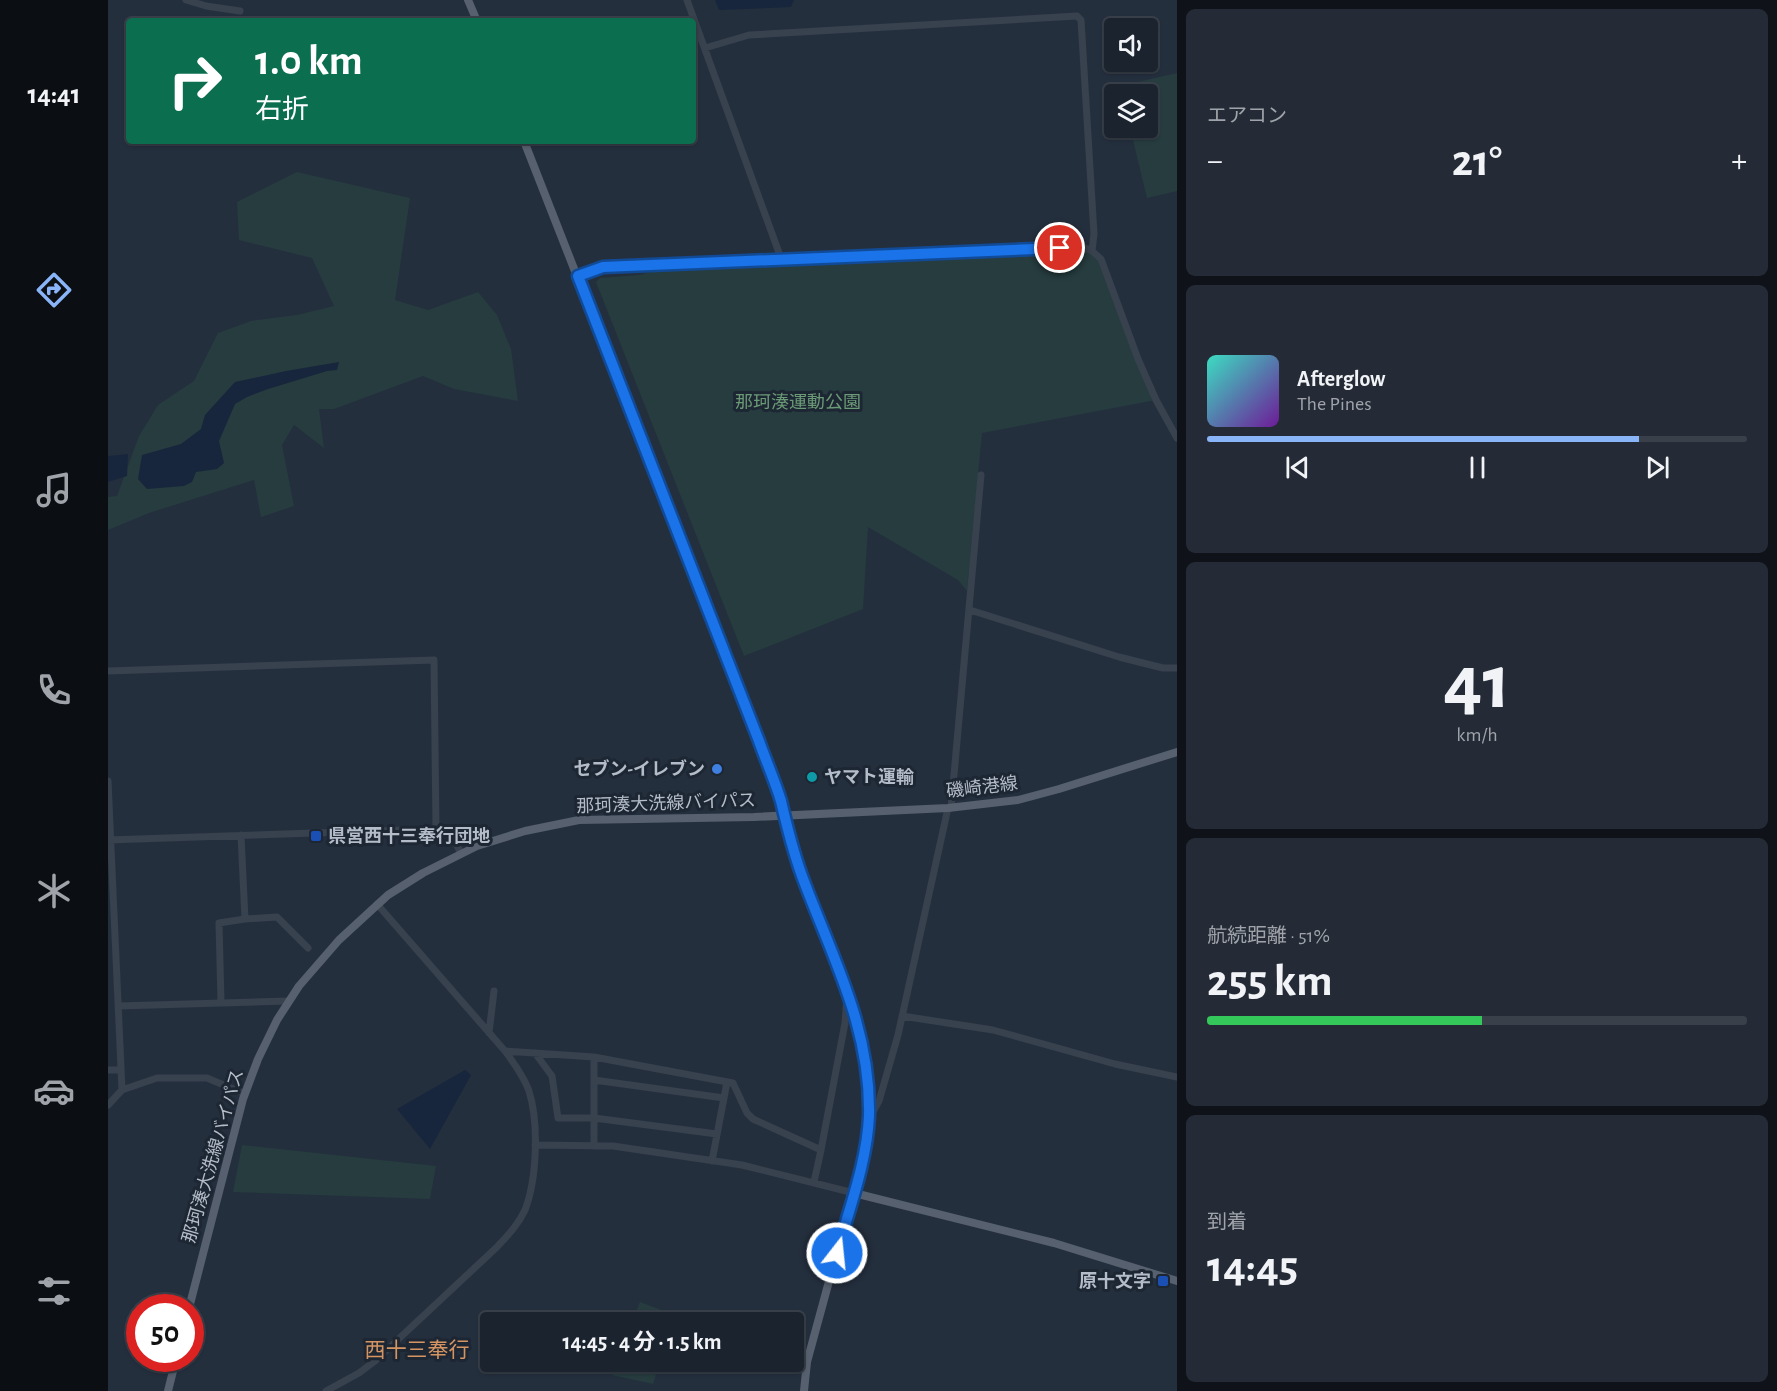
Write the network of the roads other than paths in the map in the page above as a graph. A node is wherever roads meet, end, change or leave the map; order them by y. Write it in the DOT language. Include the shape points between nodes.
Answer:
graph roads {
  1 [pos="186,0"];
  2 [pos="468,0"];
  3 [pos="687,0"];
  4 [pos="240,11"];
  5 [pos="476,18"];
  6 [pos="694,18"];
  7 [pos="696,24"];
  8 [pos="705,48"];
  9 [pos="525,144"];
  10 [pos="1092,251"];
  11 [pos="782,261"];
  12 [pos="578,276"];
  13 [pos="1177,437"];
  14 [pos="981,475"];
  15 [pos="970,610"];
  16 [pos="1177,668"];
  17 [pos="108,671"];
  18 [pos="1177,752"];
  19 [pos="108,780"];
  20 [pos="950,808"];
  21 [pos="784,816"];
  22 [pos="436,829"];
  23 [pos="241,836"];
  24 [pos="110,840"];
  25 [pos="461,853"];
  26 [pos="377,904"];
  27 [pos="245,919"];
  28 [pos="308,948"];
  29 [pos="112,958"];
  30 [pos="494,991"];
  31 [pos="847,992"];
  32 [pos="288,1001"];
  33 [pos="221,1002"];
  34 [pos="118,1006"];
  35 [pos="902,1016"];
  36 [pos="489,1033"];
  37 [pos="505,1051"];
  38 [pos="535,1053"];
  39 [pos="594,1057"];
  40 [pos="108,1070"];
  41 [pos="120,1070"];
  42 [pos="1177,1077"];
  43 [pos="594,1080"];
  44 [pos="727,1082"];
  45 [pos="122,1090"];
  46 [pos="245,1094"];
  47 [pos="724,1098"];
  48 [pos="108,1105"];
  49 [pos="594,1118"];
  50 [pos="869,1119"];
  51 [pos="717,1134"];
  52 [pos="535,1145"];
  53 [pos="594,1146"];
  54 [pos="820,1150"];
  55 [pos="712,1161"];
  56 [pos="814,1182"];
  57 [pos="854,1193"];
  58 [pos="1177,1281"];
  59 [pos="193,1294"];
  60 [pos="173,1372"];
  61 [pos="168,1391"];
  62 [pos="326,1391"];
  63 [pos="804,1391"];
  1 -- 4 [label="street"];
  2 -- 5 [label="main road"];
  3 -- 6 [label="street"];
  7 -- 8 [label="street"];
  8 -- 10 [label="street" via="749,35 1077,16 1082,20"];
  8 -- 11 [label="street"];
  9 -- 12 [label="main road"];
  10 -- 11 [label="street" via="1083,247"];
  10 -- 13 [label="street" via="1101,259 1138,359"];
  11 -- 12 [label="street" via="603,267"];
  12 -- 21 [label="main road" via="759,741"];
  14 -- 15 [label="street"];
  15 -- 16 [label="street" via="1119,657"];
  15 -- 20 [label="street"];
  17 -- 22 [label="street" via="434,660"];
  18 -- 20 [label="main road, 磯崎港線" via="1018,800"];
  19 -- 24 [label="street"];
  20 -- 21 [label="main road, 磯崎港線"];
  20 -- 35 [label="street"];
  21 -- 25 [label="main road, 那珂湊大洗線バイパス" via="579,820 525,831"];
  21 -- 31 [label="main road" via="794,853"];
  22 -- 23 [label="street"];
  22 -- 25 [label="street" via="451,835"];
  23 -- 24 [label="street"];
  23 -- 27 [label="street"];
  24 -- 29 [label="street"];
  25 -- 26 [label="main road, 那珂湊大洗線バイパス"];
  26 -- 32 [label="main road, 那珂湊大洗線バイパス" via="325,954"];
  26 -- 36 [label="street"];
  27 -- 28 [label="street" via="277,918"];
  27 -- 33 [label="street" via="219,923"];
  29 -- 34 [label="street"];
  30 -- 36 [label="street"];
  31 -- 50 [label="main road" via="864,1049"];
  31 -- 54 [label="street" via="845,1023"];
  32 -- 33 [label="street"];
  32 -- 46 [label="main road, 那珂湊大洗線バイパス"];
  33 -- 34 [label="street"];
  34 -- 41 [label="street"];
  35 -- 42 [label="street" via="993,1030"];
  35 -- 50 [label="street" via="879,1101"];
  36 -- 37 [label="street"];
  37 -- 38 [label="street"];
  37 -- 52 [label="street" via="529,1091"];
  38 -- 39 [label="street"];
  38 -- 49 [label="street" via="552,1076 558,1118"];
  39 -- 43 [label="street"];
  39 -- 44 [label="street"];
  40 -- 41 [label="street"];
  41 -- 45 [label="street"];
  43 -- 47 [label="street"];
  43 -- 49 [label="street"];
  44 -- 47 [label="street"];
  44 -- 54 [label="street" via="733,1083 753,1119"];
  45 -- 46 [label="street" via="157,1078 207,1078"];
  45 -- 48 [label="street"];
  46 -- 59 [label="main road, 那珂湊大洗線バイパス"];
  47 -- 51 [label="street"];
  49 -- 51 [label="street"];
  49 -- 53 [label="street"];
  50 -- 57 [label="main road"];
  51 -- 55 [label="street"];
  52 -- 53 [label="street"];
  52 -- 62 [label="street" via="531,1191 514,1229 375,1361"];
  53 -- 55 [label="street"];
  54 -- 56 [label="street"];
  55 -- 56 [label="street"];
  56 -- 57 [label="street"];
  57 -- 58 [label="main road" via="1054,1244"];
  57 -- 63 [label="main road" via="807,1362"];
  60 -- 61 [label="main road"];
}
